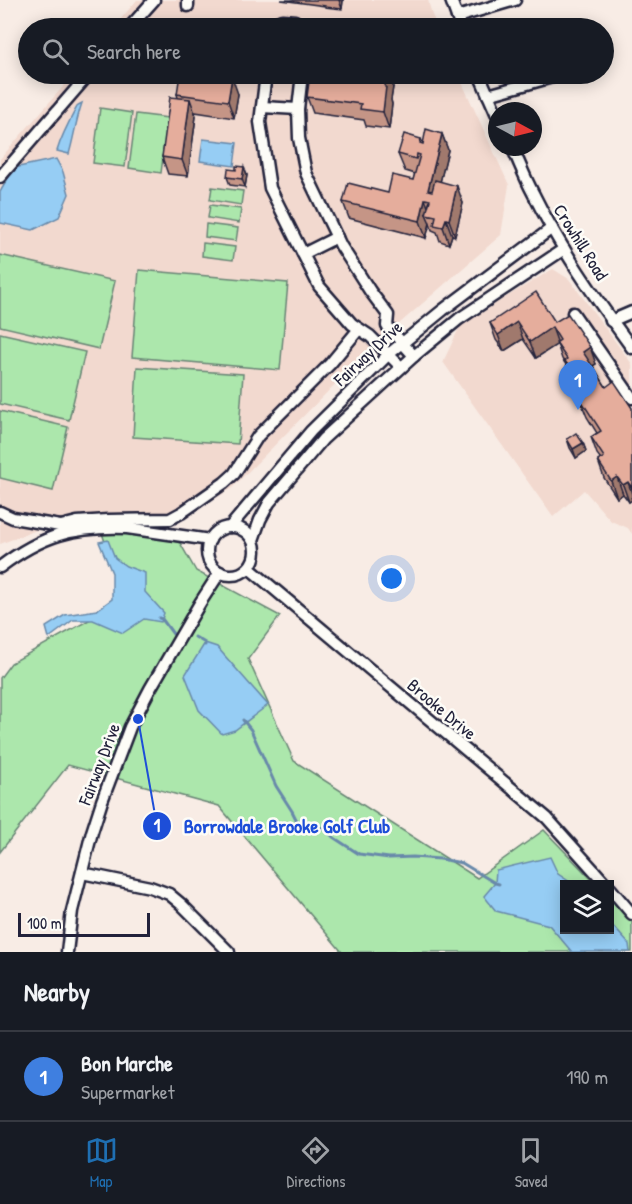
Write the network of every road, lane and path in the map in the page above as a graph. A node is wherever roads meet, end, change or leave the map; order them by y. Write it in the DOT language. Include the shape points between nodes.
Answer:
graph roads {
  1 [pos="154,0"];
  2 [pos="451,0"];
  3 [pos="515,0"];
  4 [pos="457,17"];
  5 [pos="138,18"];
  6 [pos="80,84"];
  7 [pos="265,84"];
  8 [pos="301,84"];
  9 [pos="483,84"];
  10 [pos="527,84"];
  11 [pos="488,95"];
  12 [pos="491,102"];
  13 [pos="262,107"];
  14 [pos="298,109"];
  15 [pos="516,156"];
  16 [pos="0,177"];
  17 [pos="552,228"];
  18 [pos="337,237"];
  19 [pos="564,249"];
  20 [pos="303,254"];
  21 [pos="632,312"];
  22 [pos="573,313"];
  23 [pos="612,321"];
  24 [pos="359,328"];
  25 [pos="401,343"];
  26 [pos="632,348"];
  27 [pos="389,354"];
  28 [pos="414,356"];
  29 [pos="401,367"];
  30 [pos="632,398"];
  31 [pos="0,512"];
  32 [pos="61,526"];
  33 [pos="230,527"];
  34 [pos="81,529"];
  35 [pos="210,540"];
  36 [pos="252,540"];
  37 [pos="0,567"];
  38 [pos="249,568"];
  39 [pos="219,572"];
  40 [pos="82,873"];
  41 [pos="602,880"];
  42 [pos="614,894"];
  43 [pos="632,914"];
  44 [pos="67,952"];
  45 [pos="229,952"];
  1 -- 5 [label="street"];
  2 -- 4 [label="street"];
  3 -- 4 [label="street"];
  6 -- 16 [label="street"];
  7 -- 13 [label="street"];
  8 -- 14 [label="street"];
  9 -- 11 [label="street"];
  10 -- 11 [label="street"];
  11 -- 12 [label="street"];
  13 -- 14 [label="street"];
  13 -- 20 [label="street" via="260,122 270,188"];
  14 -- 18 [label="street" via="306,173"];
  15 -- 17 [label="street, Crowhill Road"];
  17 -- 19 [label="street, Crowhill Road"];
  17 -- 25 [label="street, Fairway Drive"];
  18 -- 20 [label="street"];
  18 -- 25 [label="street" via="388,315 387,326"];
  19 -- 23 [label="street, Crowhill Road"];
  19 -- 28 [label="street, Fairway Drive" via="459,319"];
  20 -- 24 [label="street" via="319,286"];
  21 -- 23 [label="street"];
  22 -- 30 [label="street"];
  23 -- 26 [label="street, Crowhill Road"];
  24 -- 27 [label="street"];
  24 -- 32 [label="street" via="330,364 258,436 234,474 181,513 170,519"];
  25 -- 27 [label="street, Fairway Drive"];
  25 -- 28 [label="street"];
  27 -- 29 [label="street"];
  27 -- 33 [label="street, Fairway Drive" via="311,431"];
  28 -- 29 [label="street, Fairway Drive"];
  29 -- 36 [label="street, Fairway Drive" via="323,439 269,503"];
  31 -- 32 [label="street"];
  32 -- 34 [label="street"];
  33 -- 35 [label="street" via="218,531"];
  33 -- 36 [label="street" via="243,530"];
  34 -- 35 [label="street" via="127,528"];
  34 -- 37 [label="street" via="37,542"];
  35 -- 39 [label="street" via="208,558"];
  36 -- 38 [label="street" via="255,554"];
  38 -- 39 [label="street" via="236,574"];
  38 -- 41 [label="street, Brooke Drive" via="547,818"];
  39 -- 40 [label="street, Fairway Drive" via="130,727 102,801"];
  40 -- 44 [label="street, Fairway Drive"];
  40 -- 45 [label="street" via="169,894"];
  42 -- 43 [label="street"];
}
